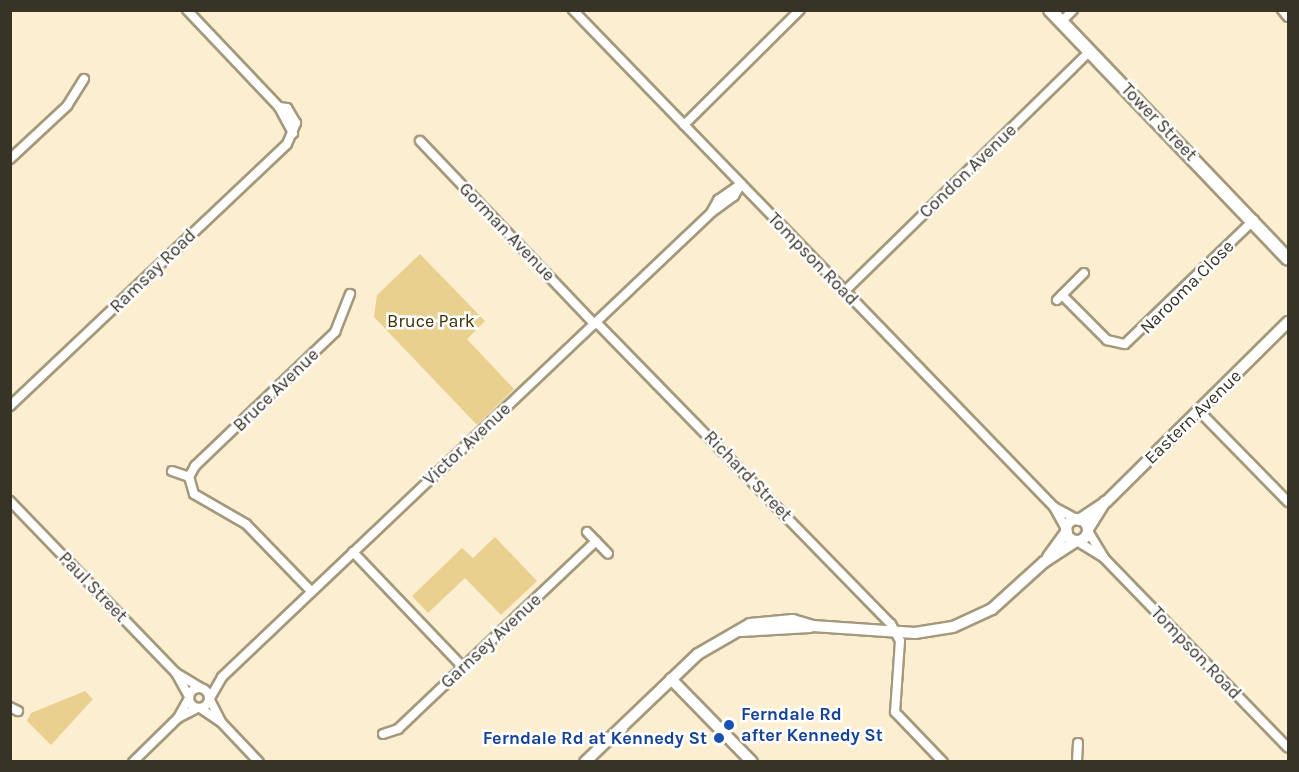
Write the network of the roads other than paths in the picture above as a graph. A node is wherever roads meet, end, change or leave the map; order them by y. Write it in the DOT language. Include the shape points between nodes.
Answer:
graph roads {
  1 [pos="187,10"];
  2 [pos="573,10"];
  3 [pos="800,10"];
  4 [pos="1050,10"];
  5 [pos="1073,10"];
  6 [pos="1282,10"];
  7 [pos="1288,17"];
  8 [pos="1061,22"];
  9 [pos="1090,51"];
  10 [pos="84,79"];
  11 [pos="684,125"];
  12 [pos="420,141"];
  13 [pos="10,159"];
  14 [pos="741,184"];
  15 [pos="1255,220"];
  16 [pos="1268,234"];
  17 [pos="1288,249"];
  18 [pos="1288,259"];
  19 [pos="1084,273"];
  20 [pos="845,291"];
  21 [pos="350,294"];
  22 [pos="595,323"];
  23 [pos="1286,326"];
  24 [pos="10,406"];
  25 [pos="1199,411"];
  26 [pos="172,471"];
  27 [pos="189,477"];
  28 [pos="10,501"];
  29 [pos="1106,502"];
  30 [pos="1288,502"];
  31 [pos="1054,507"];
  32 [pos="1078,520"];
  33 [pos="1088,530"];
  34 [pos="1067,531"];
  35 [pos="587,532"];
  36 [pos="596,541"];
  37 [pos="1077,541"];
  38 [pos="353,552"];
  39 [pos="608,554"];
  40 [pos="1104,558"];
  41 [pos="1044,562"];
  42 [pos="311,591"];
  43 [pos="896,633"];
  44 [pos="463,667"];
  45 [pos="176,673"];
  46 [pos="222,677"];
  47 [pos="671,679"];
  48 [pos="202,688"];
  49 [pos="189,697"];
  50 [pos="210,699"];
  51 [pos="199,708"];
  52 [pos="178,718"];
  53 [pos="222,722"];
  54 [pos="382,734"];
  55 [pos="1078,743"];
  56 [pos="1288,748"];
  57 [pos="133,762"];
  58 [pos="259,762"];
  59 [pos="585,762"];
  60 [pos="752,762"];
  61 [pos="943,762"];
  62 [pos="1077,762"];
  1 -- 24 [label="street, Ramsay Road" via="279,107 293,133 282,149"];
  2 -- 11 [label="street, Tompson Road"];
  3 -- 11 [label="street"];
  4 -- 8 [label="main road, Tower Street"];
  5 -- 8 [label="street"];
  6 -- 7 [label="street"];
  8 -- 9 [label="main road, Tower Street"];
  9 -- 15 [label="main road, Tower Street"];
  9 -- 20 [label="street, Condon Avenue"];
  10 -- 13 [label="street" via="67,106"];
  11 -- 14 [label="street, Tompson Road"];
  12 -- 22 [label="street, Gorman Avenue"];
  14 -- 20 [label="street, Tompson Road"];
  14 -- 22 [label="street, Victor Avenue" via="718,200 712,212"];
  15 -- 16 [label="main road, Tower Street"];
  15 -- 19 [label="street, Narooma Close" via="1125,344 1107,340 1060,297"];
  16 -- 17 [label="main road, Tower Street"];
  16 -- 18 [label="main road, Tower Street"];
  20 -- 31 [label="street, Tompson Road"];
  21 -- 27 [label="street, Bruce Avenue" via="335,332 195,466"];
  22 -- 38 [label="street, Victor Avenue"];
  22 -- 43 [label="street, Richard Street"];
  23 -- 25 [label="street, Eastern Avenue"];
  25 -- 29 [label="street, Eastern Avenue"];
  25 -- 30 [label="street"];
  26 -- 27 [label="street"];
  27 -- 42 [label="street" via="194,494 252,529"];
  28 -- 45 [label="street, Paul Street"];
  29 -- 32 [label="street, Eastern Avenue"];
  29 -- 33 [label="street, Eastern Avenue"];
  31 -- 32 [label="street, Tompson Road"];
  31 -- 34 [label="street, Tompson Road"];
  32 -- 33 [label="street"];
  32 -- 34 [label="street" via="1070,522"];
  33 -- 37 [label="street" via="1085,538"];
  33 -- 40 [label="street, Tompson Road"];
  34 -- 37 [label="street"];
  34 -- 41 [label="street"];
  35 -- 36 [label="street"];
  36 -- 39 [label="street"];
  36 -- 44 [label="street, Garnsey Avenue"];
  37 -- 40 [label="street, Tompson Road"];
  37 -- 41 [label="street"];
  38 -- 42 [label="street, Victor Avenue"];
  38 -- 44 [label="street"];
  40 -- 56 [label="street, Tompson Road"];
  41 -- 43 [label="street" via="1000,603 972,620 934,632"];
  42 -- 46 [label="street, Victor Avenue"];
  43 -- 47 [label="street" via="813,626 741,631 712,644"];
  43 -- 61 [label="street" via="900,641 895,712"];
  44 -- 54 [label="street, Garnsey Avenue" via="398,729"];
  45 -- 48 [label="street, Paul Street"];
  45 -- 49 [label="street, Paul Street"];
  46 -- 48 [label="street, Victor Avenue"];
  46 -- 50 [label="street, Victor Avenue"];
  47 -- 59 [label="street"];
  47 -- 60 [label="street"];
  48 -- 49 [label="street, Victor Avenue"];
  48 -- 50 [label="street"];
  49 -- 51 [label="street, Paul Street"];
  49 -- 52 [label="street"];
  50 -- 51 [label="street"];
  50 -- 53 [label="street"];
  51 -- 52 [label="street"];
  51 -- 53 [label="street"];
  52 -- 57 [label="street"];
  53 -- 58 [label="street"];
  55 -- 62 [label="street"];
}
